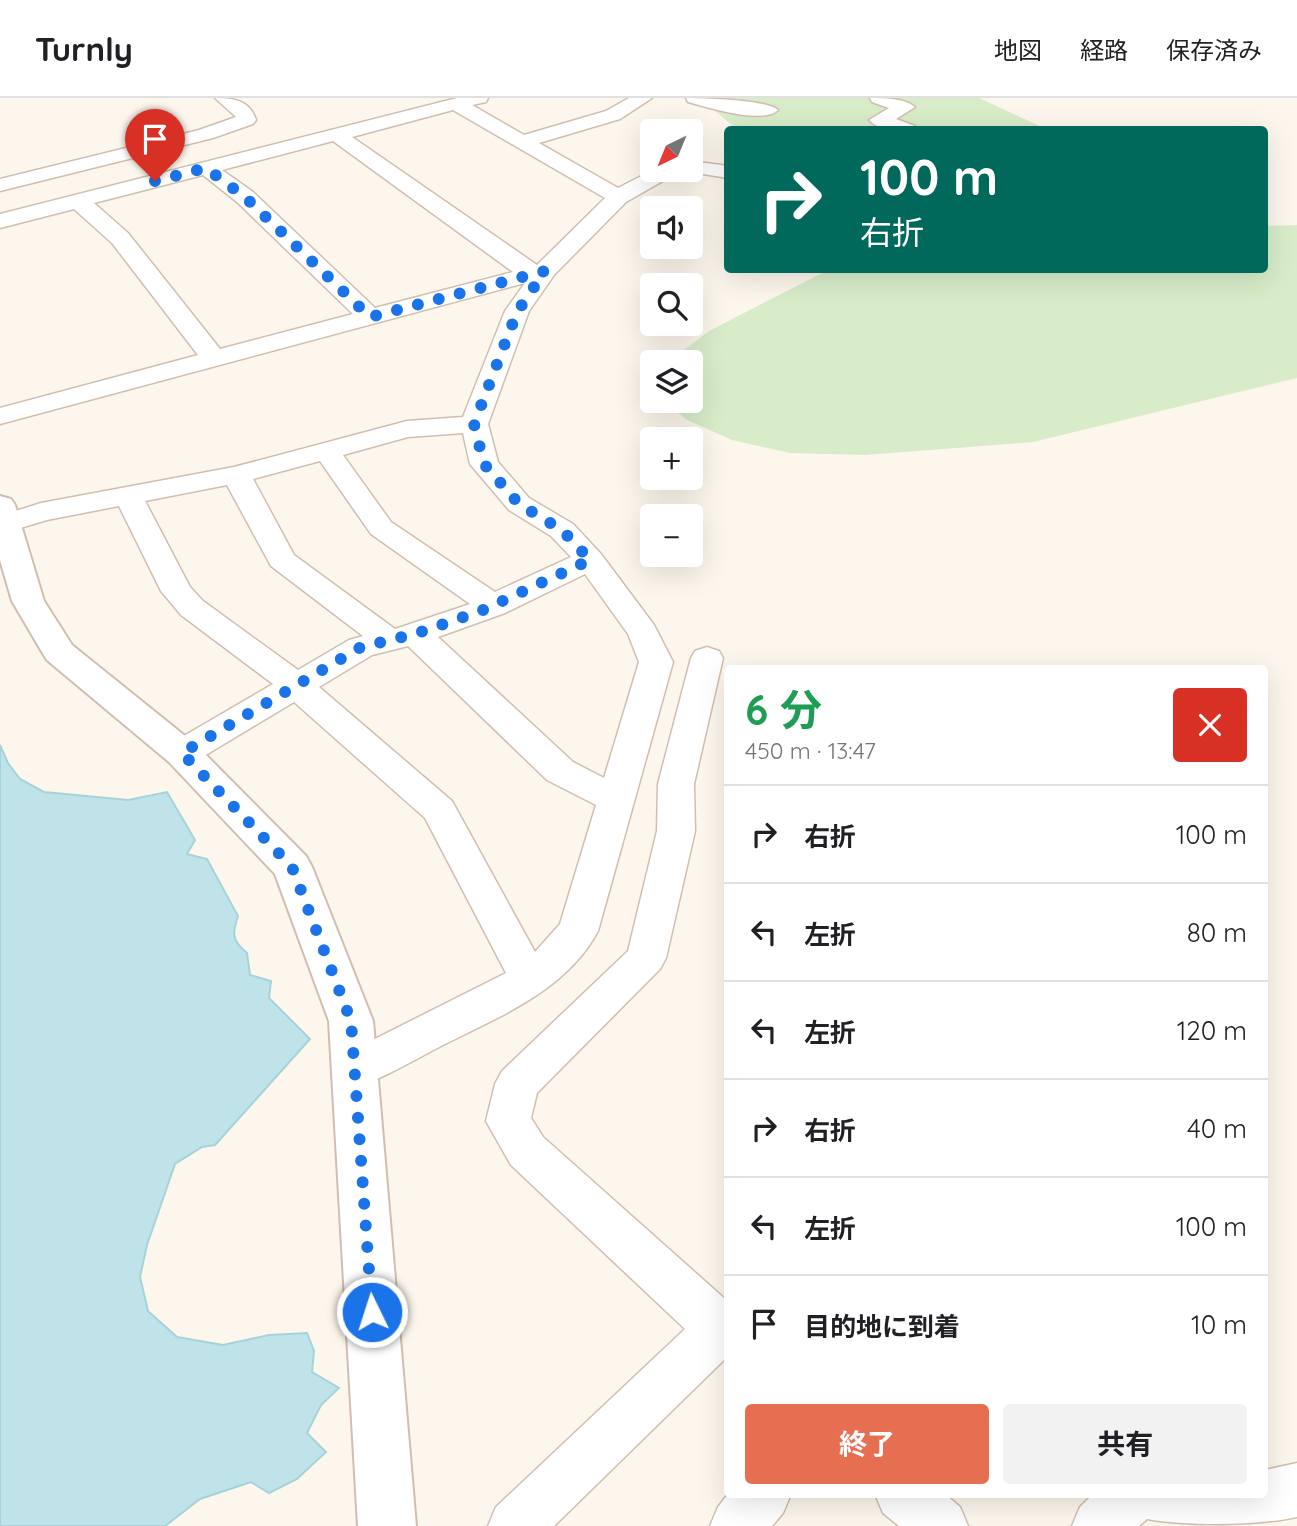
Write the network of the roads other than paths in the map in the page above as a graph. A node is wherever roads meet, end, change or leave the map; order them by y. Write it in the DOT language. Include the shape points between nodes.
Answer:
graph roads {
  1 [pos="225,98"];
  2 [pos="479,98"];
  3 [pos="643,98"];
  4 [pos="695,98"];
  5 [pos="879,98"];
  6 [pos="456,104"];
  7 [pos="768,110"];
  8 [pos="896,126"];
  9 [pos="337,135"];
  10 [pos="521,142"];
  11 [pos="206,168"];
  12 [pos="704,169"];
  13 [pos="724,171"];
  14 [pos="647,182"];
  15 [pos="0,185"];
  16 [pos="618,197"];
  17 [pos="78,201"];
  18 [pos="0,221"];
  19 [pos="538,272"];
  20 [pos="370,317"];
  21 [pos="214,359"];
  22 [pos="0,416"];
  23 [pos="474,424"];
  24 [pos="326,450"];
  25 [pos="236,475"];
  26 [pos="128,496"];
  27 [pos="3,514"];
  28 [pos="590,560"];
  29 [pos="494,606"];
  30 [pos="402,637"];
  31 [pos="707,658"];
  32 [pos="296,685"];
  33 [pos="182,753"];
  34 [pos="616,799"];
  35 [pos="529,979"];
  36 [pos="354,1070"];
  37 [pos="724,1325"];
  38 [pos="1297,1490"];
  39 [pos="1268,1497"];
  40 [pos="761,1498"];
  41 [pos="907,1498"];
  42 [pos="1130,1498"];
  43 [pos="1166,1498"];
  44 [pos="1262,1498"];
  45 [pos="387,1526"];
  46 [pos="515,1526"];
  47 [pos="737,1526"];
  48 [pos="941,1526"];
  49 [pos="1099,1526"];
  1 -- 15 [label="street" via="246,120"];
  2 -- 6 [label="street"];
  3 -- 10 [label="street" via="613,116"];
  4 -- 7 [label="street" via="725,107"];
  5 -- 8 [label="street" via="905,107 879,120"];
  6 -- 9 [label="street"];
  6 -- 10 [label="street"];
  9 -- 11 [label="street"];
  9 -- 19 [label="street"];
  10 -- 16 [label="street"];
  11 -- 17 [label="street"];
  11 -- 20 [label="street" via="245,197"];
  12 -- 13 [label="street"];
  14 -- 16 [label="street"];
  16 -- 19 [label="street"];
  17 -- 18 [label="street"];
  17 -- 21 [label="street" via="120,238"];
  19 -- 20 [label="street"];
  19 -- 23 [label="street" via="517,312"];
  20 -- 21 [label="street"];
  21 -- 22 [label="street"];
  23 -- 24 [label="street" via="407,429"];
  23 -- 28 [label="street" via="484,464 519,504 562,530"];
  24 -- 25 [label="street"];
  24 -- 29 [label="street" via="382,528"];
  25 -- 26 [label="street"];
  25 -- 30 [label="street" via="282,560"];
  26 -- 27 [label="street"];
  26 -- 32 [label="street" via="177,591 192,608"];
  27 -- 33 [label="street" via="28,601 59,652"];
  28 -- 29 [label="street"];
  28 -- 34 [label="street" via="643,632 656,662"];
  29 -- 30 [label="street"];
  30 -- 32 [label="street" via="361,647"];
  30 -- 34 [label="street" via="560,771"];
  31 -- 37 [label="street" via="676,784 676,831 646,958 517,1084 508,1121 527,1151"];
  32 -- 33 [label="street"];
  32 -- 35 [label="street" via="439,810"];
  33 -- 36 [label="street" via="292,867 351,1021"];
  34 -- 35 [label="street" via="578,932"];
  35 -- 36 [label="street"];
  36 -- 45 [label="street"];
  37 -- 46 [label="street"];
  38 -- 39 [label="street"];
  40 -- 47 [label="street"];
  41 -- 48 [label="street"];
  42 -- 49 [label="street"];
  43 -- 44 [label="street" via="1209,1510"];
}
